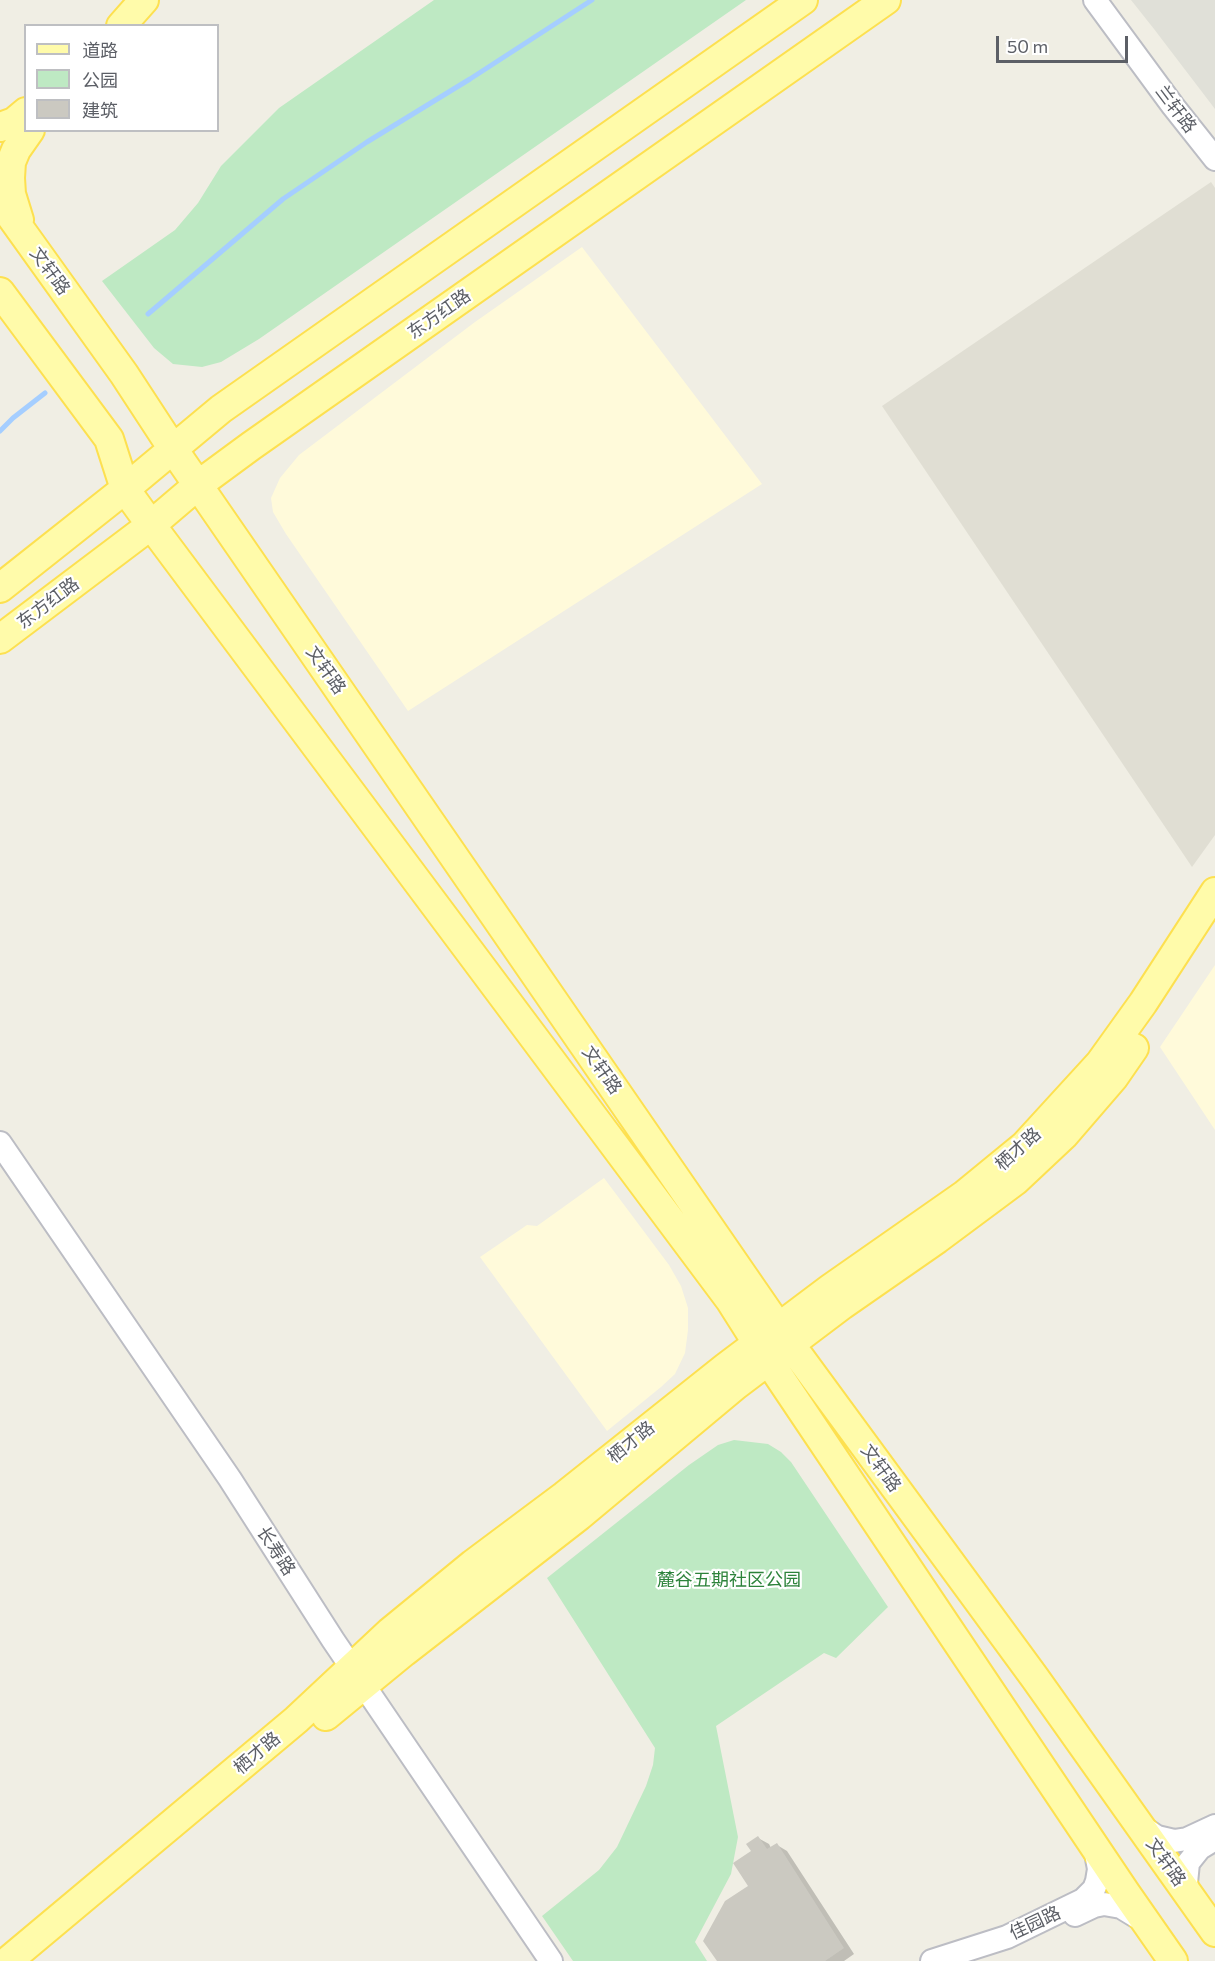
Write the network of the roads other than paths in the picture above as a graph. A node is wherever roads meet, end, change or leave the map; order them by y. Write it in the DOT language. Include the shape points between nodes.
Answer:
graph roads {
  1 [pos="123,0"];
  2 [pos="144,0"];
  3 [pos="803,0"];
  4 [pos="886,0"];
  5 [pos="1095,0"];
  6 [pos="1107,0"];
  7 [pos="103,24"];
  8 [pos="123,24"];
  9 [pos="24,114"];
  10 [pos="0,127"];
  11 [pos="29,132"];
  12 [pos="1215,144"];
  13 [pos="1215,159"];
  14 [pos="0,201"];
  15 [pos="25,236"];
  16 [pos="0,292"];
  17 [pos="173,449"];
  18 [pos="198,485"];
  19 [pos="125,489"];
  20 [pos="151,525"];
  21 [pos="0,588"];
  22 [pos="0,639"];
  23 [pos="1215,892"];
  24 [pos="1215,926"];
  25 [pos="0,1143"];
  26 [pos="0,1159"];
  27 [pos="774,1343"];
  28 [pos="355,1679"];
  29 [pos="1138,1824"];
  30 [pos="1215,1826"];
  31 [pos="1215,1839"];
  32 [pos="1095,1848"];
  33 [pos="1189,1895"];
  34 [pos="1145,1922"];
  35 [pos="1215,1932"];
  36 [pos="8,1961"];
  37 [pos="35,1961"];
  38 [pos="540,1961"];
  39 [pos="551,1961"];
  40 [pos="932,1961"];
  41 [pos="966,1961"];
  42 [pos="1173,1961"];
  1 -- 7 [label="main road"];
  2 -- 8 [label="main road"];
  3 -- 17 [label="main road" via="221,409"];
  4 -- 18 [label="main road, 东方红路"];
  5 -- 13 [label="street, 兰轩路"];
  6 -- 12 [label="street, 兰轩路"];
  9 -- 10 [label="main road"];
  11 -- 15 [label="main road" via="11,162 10,178 11,194"];
  14 -- 15 [label="main road, 文轩路"];
  15 -- 17 [label="main road, 文轩路"];
  16 -- 19 [label="main road, 文轩路" via="109,439"];
  17 -- 18 [label="main road, 文轩路"];
  17 -- 19 [label="main road"];
  18 -- 20 [label="main road, 东方红路"];
  18 -- 27 [label="main road, 文轩路"];
  19 -- 20 [label="main road, 文轩路"];
  19 -- 21 [label="main road"];
  20 -- 22 [label="main road, 东方红路"];
  20 -- 27 [label="main road, 文轩路" via="730,1300"];
  23 -- 27 [label="main road, 栖才路" via="1100,1063 1025,1145 964,1195 840,1281"];
  24 -- 27 [label="main road, 栖才路" via="1156,1019 1113,1077 1045,1154 977,1211 842,1305"];
  25 -- 28 [label="street, 长寿路" via="230,1479"];
  26 -- 28 [label="street, 长寿路"];
  27 -- 28 [label="main road, 栖才路" via="726,1392 579,1516"];
  27 -- 29 [label="main road, 文轩路" via="1028,1669"];
  27 -- 32 [label="main road, 文轩路"];
  28 -- 36 [label="main road, 栖才路" via="296,1720"];
  28 -- 37 [label="main road, 栖才路" via="236,1796"];
  28 -- 38 [label="street, 长寿路"];
  28 -- 39 [label="street, 长寿路"];
  29 -- 30 [label="street" via="1157,1837 1174,1841"];
  29 -- 33 [label="main road, 文轩路"];
  31 -- 33 [label="street" via="1200,1848 1188,1863"];
  32 -- 34 [label="main road, 文轩路"];
  32 -- 40 [label="street, 佳园路" via="1097,1881 1083,1900 1007,1937"];
  33 -- 35 [label="main road, 文轩路"];
  34 -- 41 [label="street, 佳园路" via="1121,1907 1094,1906 1011,1945"];
  34 -- 42 [label="main road, 文轩路"];
}
